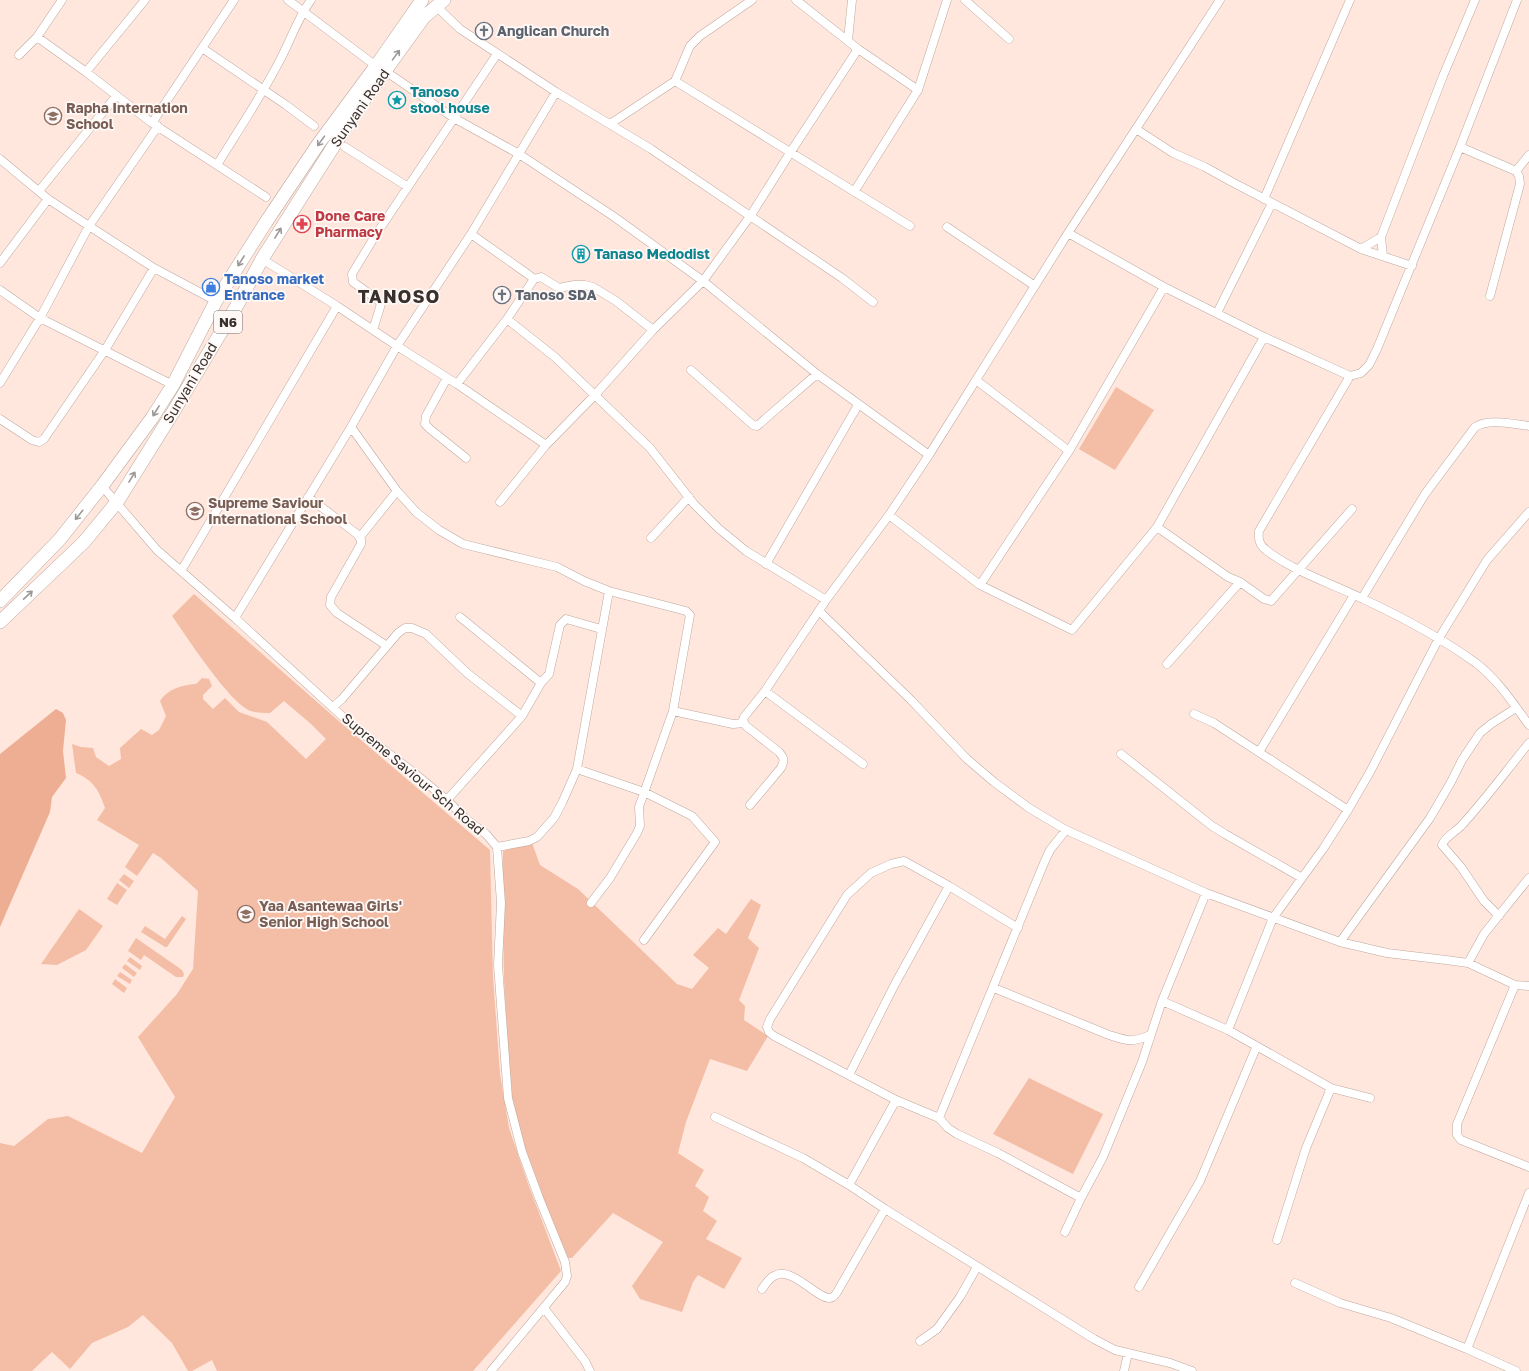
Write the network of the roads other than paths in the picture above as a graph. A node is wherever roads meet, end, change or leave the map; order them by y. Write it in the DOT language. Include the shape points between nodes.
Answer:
graph roads {
  1 [pos="62,0"];
  2 [pos="133,0"];
  3 [pos="234,0"];
  4 [pos="288,0"];
  5 [pos="311,0"];
  6 [pos="422,0"];
  7 [pos="752,0"];
  8 [pos="796,0"];
  9 [pos="852,0"];
  10 [pos="947,0"];
  11 [pos="965,0"];
  12 [pos="1220,0"];
  13 [pos="1350,0"];
  14 [pos="1475,0"];
  15 [pos="1517,0"];
  16 [pos="143,3"];
  17 [pos="440,3"];
  18 [pos="303,11"];
  19 [pos="37,37"];
  20 [pos="1009,39"];
  21 [pos="848,40"];
  22 [pos="202,48"];
  23 [pos="858,49"];
  24 [pos="497,54"];
  25 [pos="19,55"];
  26 [pos="380,69"];
  27 [pos="86,72"];
  28 [pos="675,81"];
  29 [pos="264,90"];
  30 [pos="918,90"];
  31 [pos="556,92"];
  32 [pos="116,96"];
  33 [pos="454,118"];
  34 [pos="610,124"];
  35 [pos="155,125"];
  36 [pos="314,126"];
  37 [pos="1136,129"];
  38 [pos="345,147"];
  39 [pos="1460,147"];
  40 [pos="790,153"];
  41 [pos="519,154"];
  42 [pos="1529,155"];
  43 [pos="0,159"];
  44 [pos="217,164"];
  45 [pos="1516,171"];
  46 [pos="408,187"];
  47 [pos="39,191"];
  48 [pos="854,192"];
  49 [pos="266,197"];
  50 [pos="48,199"];
  51 [pos="1268,201"];
  52 [pos="751,215"];
  53 [pos="89,226"];
  54 [pos="910,226"];
  55 [pos="947,227"];
  56 [pos="1068,233"];
  57 [pos="471,234"];
  58 [pos="1381,237"];
  59 [pos="1361,249"];
  60 [pos="1383,256"];
  61 [pos="262,259"];
  62 [pos="0,263"];
  63 [pos="1412,266"];
  64 [pos="154,268"];
  65 [pos="534,279"];
  66 [pos="703,280"];
  67 [pos="1035,286"];
  68 [pos="1164,287"];
  69 [pos="0,290"];
  70 [pos="1490,296"];
  71 [pos="216,301"];
  72 [pos="873,302"];
  73 [pos="337,306"];
  74 [pos="1217,313"];
  75 [pos="40,318"];
  76 [pos="506,319"];
  77 [pos="373,330"];
  78 [pos="653,330"];
  79 [pos="1264,337"];
  80 [pos="397,346"];
  81 [pos="105,350"];
  82 [pos="691,370"];
  83 [pos="817,374"];
  84 [pos="1350,376"];
  85 [pos="447,378"];
  86 [pos="976,380"];
  87 [pos="0,383"];
  88 [pos="457,384"];
  89 [pos="173,385"];
  90 [pos="595,395"];
  91 [pos="858,405"];
  92 [pos="0,419"];
  93 [pos="1529,426"];
  94 [pos="351,427"];
  95 [pos="546,445"];
  96 [pos="1069,451"];
  97 [pos="929,455"];
  98 [pos="466,458"];
  99 [pos="102,486"];
  100 [pos="397,491"];
  101 [pos="308,497"];
  102 [pos="689,497"];
  103 [pos="116,502"];
  104 [pos="500,502"];
  105 [pos="1352,509"];
  106 [pos="1529,512"];
  107 [pos="889,515"];
  108 [pos="1156,527"];
  109 [pos="360,537"];
  110 [pos="651,538"];
  111 [pos="766,564"];
  112 [pos="181,570"];
  113 [pos="1299,570"];
  114 [pos="1240,582"];
  115 [pos="980,585"];
  116 [pos="609,591"];
  117 [pos="1358,597"];
  118 [pos="826,600"];
  119 [pos="0,601"];
  120 [pos="819,611"];
  121 [pos="460,617"];
  122 [pos="235,618"];
  123 [pos="0,622"];
  124 [pos="602,629"];
  125 [pos="1439,638"];
  126 [pos="387,646"];
  127 [pos="1167,664"];
  128 [pos="541,682"];
  129 [pos="765,692"];
  130 [pos="333,707"];
  131 [pos="1516,708"];
  132 [pos="673,711"];
  133 [pos="1194,714"];
  134 [pos="522,716"];
  135 [pos="740,723"];
  136 [pos="1529,725"];
  137 [pos="1529,743"];
  138 [pos="1259,752"];
  139 [pos="1121,754"];
  140 [pos="863,764"];
  141 [pos="577,769"];
  142 [pos="644,792"];
  143 [pos="447,800"];
  144 [pos="750,805"];
  145 [pos="1348,810"];
  146 [pos="1066,830"];
  147 [pos="497,847"];
  148 [pos="1302,878"];
  149 [pos="1529,878"];
  150 [pos="949,886"];
  151 [pos="1206,893"];
  152 [pos="591,903"];
  153 [pos="1499,916"];
  154 [pos="1273,918"];
  155 [pos="1018,928"];
  156 [pos="644,940"];
  157 [pos="1340,942"];
  158 [pos="1468,963"];
  159 [pos="1515,985"];
  160 [pos="1529,986"];
  161 [pos="994,988"];
  162 [pos="1162,1001"];
  163 [pos="1228,1030"];
  164 [pos="1150,1035"];
  165 [pos="1256,1048"];
  166 [pos="849,1075"];
  167 [pos="1331,1088"];
  168 [pos="1370,1098"];
  169 [pos="896,1100"];
  170 [pos="715,1116"];
  171 [pos="939,1118"];
  172 [pos="1529,1168"];
  173 [pos="849,1185"];
  174 [pos="1529,1193"];
  175 [pos="1081,1198"];
  176 [pos="885,1209"];
  177 [pos="1065,1232"];
  178 [pos="1277,1240"];
  179 [pos="977,1267"];
  180 [pos="1294,1283"];
  181 [pos="1139,1287"];
  182 [pos="762,1289"];
  183 [pos="544,1308"];
  184 [pos="920,1341"];
  185 [pos="1467,1349"];
  186 [pos="1128,1352"];
  187 [pos="491,1371"];
  188 [pos="590,1371"];
  189 [pos="1124,1371"];
  190 [pos="1192,1371"];
  191 [pos="1516,1371"];
  1 -- 19 [label="street"];
  2 -- 16 [label="street"];
  3 -- 22 [label="street"];
  4 -- 18 [label="street"];
  5 -- 18 [label="street"];
  6 -- 26 [label="main road, Sunyani Road / N6"];
  7 -- 28 [label="street" via="700,36 690,46"];
  8 -- 21 [label="street"];
  9 -- 21 [label="street"];
  10 -- 30 [label="street"];
  11 -- 20 [label="street"];
  12 -- 37 [label="street"];
  13 -- 51 [label="street"];
  14 -- 58 [label="street"];
  15 -- 39 [label="street"];
  16 -- 27 [label="street"];
  17 -- 24 [label="street" via="460,29"];
  26 -- 17 [label="main road, Sunyani Road / N6, one-way" via="424,17"];
  18 -- 26 [label="street"];
  18 -- 29 [label="street"];
  19 -- 25 [label="street"];
  19 -- 27 [label="street"];
  21 -- 23 [label="street"];
  22 -- 29 [label="street"];
  22 -- 35 [label="street"];
  23 -- 30 [label="street"];
  23 -- 40 [label="street"];
  24 -- 31 [label="street"];
  24 -- 33 [label="street"];
  26 -- 33 [label="street"];
  61 -- 26 [label="main road, Sunyani Road / N6, one-way"];
  26 -- 71 [label="main road, Sunyani Road / N6, one-way" via="310,156"];
  27 -- 32 [label="street"];
  28 -- 34 [label="street"];
  28 -- 40 [label="street"];
  29 -- 36 [label="street"];
  29 -- 44 [label="street"];
  30 -- 48 [label="street"];
  31 -- 34 [label="street"];
  31 -- 41 [label="street"];
  32 -- 35 [label="street"];
  32 -- 47 [label="street"];
  33 -- 41 [label="street"];
  33 -- 46 [label="street"];
  34 -- 52 [label="street"];
  35 -- 44 [label="street"];
  35 -- 53 [label="street"];
  37 -- 51 [label="street" via="1173,153"];
  37 -- 56 [label="street"];
  38 -- 46 [label="street"];
  39 -- 45 [label="street"];
  39 -- 63 [label="street"];
  40 -- 48 [label="street"];
  40 -- 52 [label="street"];
  41 -- 57 [label="street"];
  41 -- 66 [label="street"];
  42 -- 45 [label="street"];
  43 -- 47 [label="street"];
  44 -- 49 [label="street"];
  45 -- 70 [label="street" via="1520,184"];
  46 -- 77 [label="street" via="352,274 353,282 381,304"];
  47 -- 50 [label="street"];
  48 -- 54 [label="street"];
  50 -- 53 [label="street"];
  50 -- 62 [label="street"];
  51 -- 59 [label="street"];
  51 -- 74 [label="street"];
  52 -- 66 [label="street"];
  52 -- 72 [label="street"];
  53 -- 64 [label="street"];
  53 -- 75 [label="street"];
  55 -- 67 [label="street"];
  56 -- 67 [label="street"];
  56 -- 68 [label="street"];
  57 -- 65 [label="street"];
  57 -- 80 [label="street"];
  58 -- 59 [label="street"];
  58 -- 60 [label="street"];
  59 -- 60 [label="street"];
  60 -- 63 [label="street"];
  61 -- 73 [label="street"];
  103 -- 61 [label="main road, Sunyani Road / N6, one-way" via="175,410"];
  63 -- 84 [label="street" via="1369,365 1361,373"];
  64 -- 71 [label="street"];
  64 -- 81 [label="street"];
  65 -- 76 [label="street"];
  65 -- 78 [label="street" via="541,277 559,288 574,285 594,287"];
  66 -- 78 [label="street"];
  66 -- 83 [label="street"];
  67 -- 86 [label="street"];
  68 -- 74 [label="street"];
  68 -- 96 [label="street"];
  69 -- 75 [label="street"];
  71 -- 89 [label="main road, Sunyani Road / N6"];
  73 -- 77 [label="street"];
  73 -- 112 [label="street"];
  74 -- 79 [label="street"];
  75 -- 81 [label="street"];
  75 -- 87 [label="street"];
  76 -- 88 [label="street"];
  76 -- 90 [label="street" via="556,358"];
  77 -- 80 [label="street"];
  78 -- 90 [label="street"];
  79 -- 84 [label="street"];
  79 -- 108 [label="street"];
  80 -- 85 [label="street"];
  80 -- 94 [label="street"];
  81 -- 89 [label="street"];
  81 -- 92 [label="street" via="39,442"];
  82 -- 83 [label="street" via="757,426"];
  83 -- 91 [label="street"];
  84 -- 113 [label="street" via="1259,531 1258,540 1265,549"];
  85 -- 88 [label="street"];
  85 -- 98 [label="street" via="426,416 425,424"];
  86 -- 96 [label="street"];
  86 -- 97 [label="street"];
  88 -- 95 [label="street"];
  89 -- 99 [label="main road, Sunyani Road / N6, one-way"];
  90 -- 95 [label="street"];
  90 -- 102 [label="street" via="650,448"];
  91 -- 97 [label="street"];
  91 -- 111 [label="street"];
  93 -- 117 [label="street" via="1488,422 1475,427 1425,494"];
  94 -- 100 [label="street"];
  94 -- 101 [label="street"];
  95 -- 104 [label="street"];
  96 -- 115 [label="street"];
  97 -- 107 [label="street"];
  99 -- 103 [label="street, Supreme Saviour Sch Road"];
  99 -- 119 [label="main road, Sunyani Road / N6, one-way" via="60,539"];
  100 -- 109 [label="street"];
  100 -- 116 [label="street" via="416,512 462,544 557,567"];
  101 -- 109 [label="street"];
  101 -- 122 [label="street"];
  102 -- 110 [label="street"];
  102 -- 111 [label="street" via="718,528"];
  103 -- 112 [label="street, Supreme Saviour Sch Road" via="149,541"];
  123 -- 103 [label="main road, Sunyani Road / N6, one-way" via="84,542"];
  105 -- 113 [label="street"];
  106 -- 125 [label="street" via="1487,560"];
  107 -- 115 [label="street"];
  107 -- 118 [label="street"];
  108 -- 114 [label="street" via="1228,577"];
  108 -- 115 [label="street" via="1072,630"];
  109 -- 126 [label="street" via="361,544 331,597 330,605 337,613"];
  111 -- 118 [label="street"];
  112 -- 122 [label="street, Supreme Saviour Sch Road"];
  113 -- 114 [label="street" via="1271,601"];
  113 -- 117 [label="street"];
  114 -- 127 [label="street"];
  116 -- 124 [label="street"];
  116 -- 132 [label="street" via="686,611 690,615"];
  117 -- 125 [label="street"];
  117 -- 138 [label="street"];
  118 -- 120 [label="street"];
  120 -- 129 [label="street"];
  120 -- 146 [label="street" via="911,700 967,759 1029,808"];
  121 -- 128 [label="street"];
  122 -- 130 [label="street, Supreme Saviour Sch Road"];
  124 -- 128 [label="street" via="572,620 563,621 549,674"];
  124 -- 141 [label="street"];
  125 -- 131 [label="street" via="1489,674"];
  125 -- 145 [label="street"];
  126 -- 130 [label="street"];
  126 -- 134 [label="street" via="404,628 419,630 467,673"];
  128 -- 134 [label="street"];
  129 -- 135 [label="street"];
  129 -- 140 [label="street"];
  130 -- 143 [label="street, Supreme Saviour Sch Road" via="354,727"];
  131 -- 136 [label="street"];
  131 -- 157 [label="street" via="1480,733 1430,818"];
  132 -- 135 [label="street"];
  132 -- 142 [label="street"];
  133 -- 138 [label="street" via="1214,723"];
  134 -- 143 [label="street"];
  135 -- 144 [label="street" via="784,757 781,768"];
  137 -- 153 [label="street" via="1485,799 1460,828 1443,841 1442,845 1484,901"];
  138 -- 145 [label="street"];
  139 -- 148 [label="street" via="1219,830"];
  141 -- 142 [label="street"];
  141 -- 147 [label="street" via="554,818 537,837"];
  142 -- 152 [label="street" via="638,807 640,826 637,833 610,878"];
  142 -- 156 [label="street" via="692,816 715,842"];
  143 -- 147 [label="street, Supreme Saviour Sch Road"];
  145 -- 148 [label="street"];
  146 -- 151 [label="street"];
  146 -- 155 [label="street" via="1050,850"];
  147 -- 183 [label="street, Supreme Saviour Sch Road" via="501,903 498,965 508,1098 522,1152 568,1270 565,1282"];
  148 -- 154 [label="street"];
  149 -- 153 [label="street"];
  150 -- 155 [label="street"];
  150 -- 166 [label="street"];
  150 -- 166 [label="street" via="904,862 891,864 872,874 847,895 770,1019 767,1027 774,1036"];
  151 -- 154 [label="street"];
  151 -- 162 [label="street"];
  153 -- 158 [label="street" via="1484,934"];
  154 -- 157 [label="street"];
  154 -- 163 [label="street"];
  155 -- 161 [label="street"];
  157 -- 158 [label="street" via="1387,953"];
  158 -- 159 [label="street"];
  159 -- 160 [label="street"];
  159 -- 172 [label="street" via="1457,1124 1457,1134 1461,1140"];
  161 -- 164 [label="street" via="1109,1035 1134,1041"];
  161 -- 171 [label="street"];
  162 -- 163 [label="street"];
  162 -- 164 [label="street"];
  163 -- 165 [label="street"];
  164 -- 175 [label="street" via="1142,1062 1103,1157"];
  165 -- 167 [label="street"];
  165 -- 181 [label="street" via="1200,1181"];
  166 -- 169 [label="street"];
  167 -- 168 [label="street"];
  167 -- 178 [label="street" via="1306,1148"];
  169 -- 171 [label="street"];
  169 -- 173 [label="street"];
  170 -- 173 [label="street" via="803,1158"];
  171 -- 175 [label="street" via="958,1134"];
  173 -- 176 [label="street"];
  174 -- 185 [label="street"];
  175 -- 177 [label="street"];
  176 -- 179 [label="street"];
  176 -- 182 [label="street" via="832,1298 822,1295 798,1279 782,1274 776,1274"];
  179 -- 184 [label="street" via="937,1329"];
  179 -- 186 [label="street" via="1094,1339 1116,1350"];
  180 -- 185 [label="street" via="1340,1303 1391,1318"];
  183 -- 187 [label="street, Supreme Saviour Sch Road"];
  183 -- 188 [label="street"];
  185 -- 191 [label="street"];
  186 -- 189 [label="street"];
  186 -- 190 [label="street"];
}
